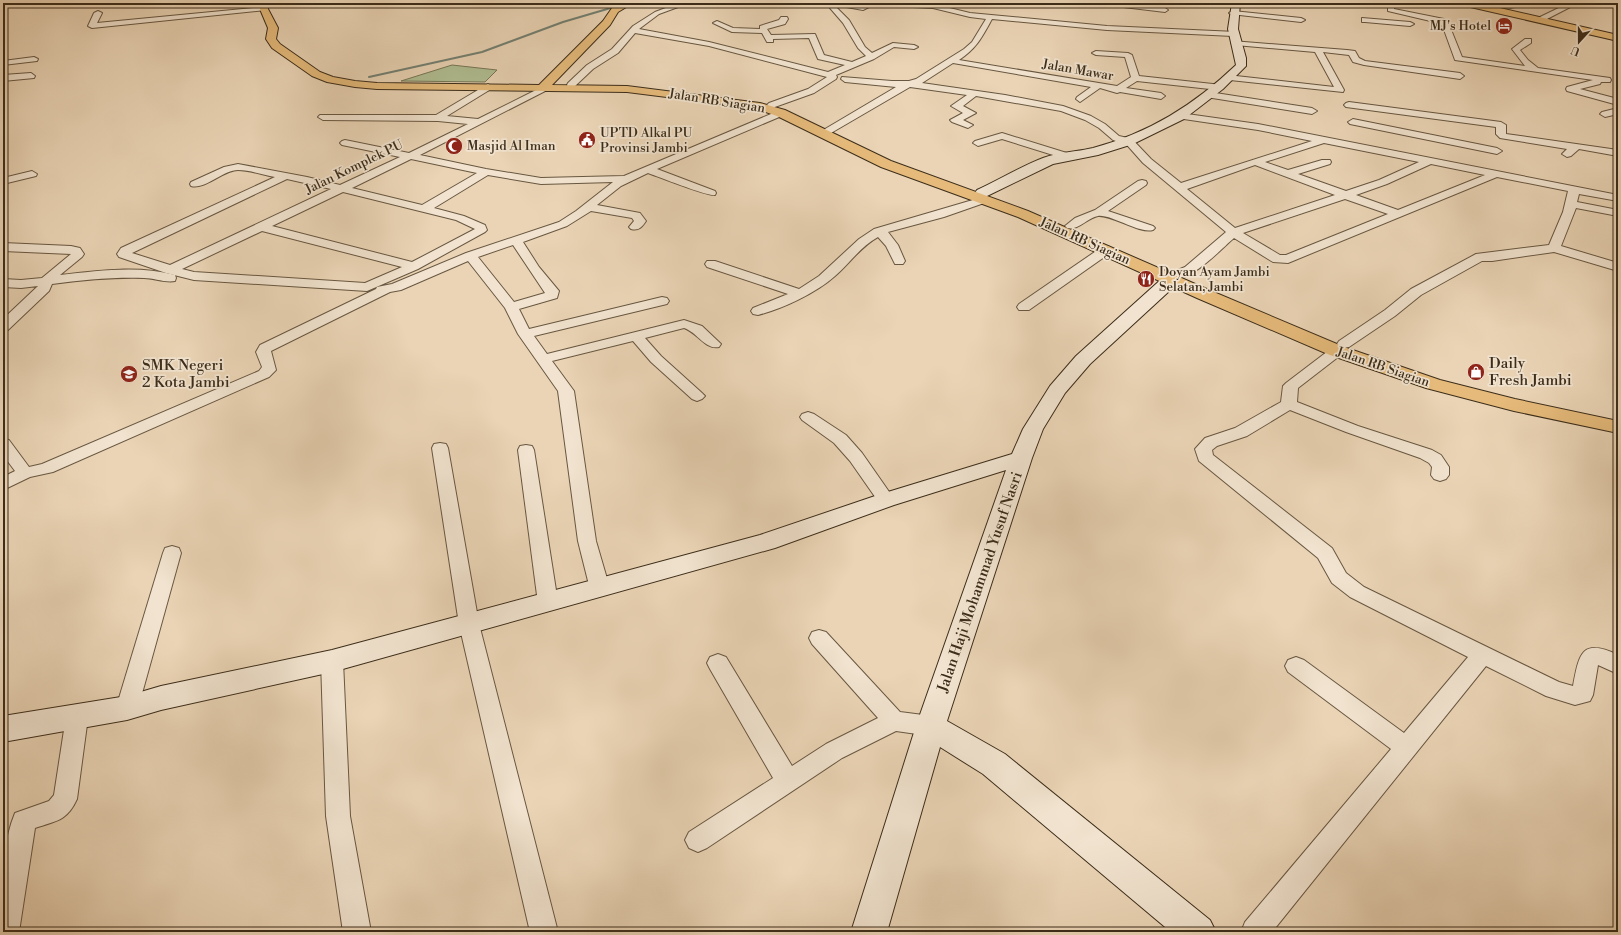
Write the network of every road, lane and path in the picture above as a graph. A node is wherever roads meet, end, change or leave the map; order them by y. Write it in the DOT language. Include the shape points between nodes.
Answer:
graph roads {
  1 [pos="629,3"];
  2 [pos="641,3"];
  3 [pos="686,3"];
  4 [pos="737,3"];
  5 [pos="838,3"];
  6 [pos="872,3"];
  7 [pos="1466,3"];
  8 [pos="1477,3"];
  9 [pos="1575,3"];
  10 [pos="719,4"];
  11 [pos="1115,4"];
  12 [pos="265,6"];
  13 [pos="1235,6"];
  14 [pos="276,8"];
  15 [pos="1388,8"];
  16 [pos="98,13"];
  17 [pos="1165,13"];
  18 [pos="722,15"];
  19 [pos="990,17"];
  20 [pos="1542,18"];
  21 [pos="784,19"];
  22 [pos="1301,20"];
  23 [pos="1365,20"];
  24 [pos="717,23"];
  25 [pos="284,26"];
  26 [pos="1446,27"];
  27 [pos="1154,30"];
  28 [pos="1591,30"];
  29 [pos="635,31"];
  30 [pos="766,34"];
  31 [pos="1618,37"];
  32 [pos="283,38"];
  33 [pos="1234,38"];
  34 [pos="689,40"];
  35 [pos="1528,41"];
  36 [pos="914,47"];
  37 [pos="1318,50"];
  38 [pos="1096,53"];
  39 [pos="871,58"];
  40 [pos="34,59"];
  41 [pos="953,60"];
  42 [pos="3,63"];
  43 [pos="786,63"];
  44 [pos="853,65"];
  45 [pos="312,66"];
  46 [pos="1535,69"];
  47 [pos="31,76"];
  48 [pos="829,76"];
  49 [pos="1460,76"];
  50 [pos="1230,77"];
  51 [pos="1618,77"];
  52 [pos="3,78"];
  53 [pos="1135,78"];
  54 [pos="845,79"];
  55 [pos="1607,80"];
  56 [pos="913,84"];
  57 [pos="571,85"];
  58 [pos="550,86"];
  59 [pos="1098,86"];
  60 [pos="488,87"];
  61 [pos="1219,87"];
  62 [pos="645,88"];
  63 [pos="1117,90"];
  64 [pos="1340,90"];
  65 [pos="975,93"];
  66 [pos="1209,95"];
  67 [pos="1161,96"];
  68 [pos="1080,99"];
  69 [pos="1618,102"];
  70 [pos="1349,105"];
  71 [pos="776,109"];
  72 [pos="1312,111"];
  73 [pos="1618,111"];
  74 [pos="1605,114"];
  75 [pos="1180,116"];
  76 [pos="323,118"];
  77 [pos="438,118"];
  78 [pos="979,121"];
  79 [pos="479,122"];
  80 [pos="968,125"];
  81 [pos="1346,127"];
  82 [pos="828,131"];
  83 [pos="1503,136"];
  84 [pos="989,140"];
  85 [pos="1326,141"];
  86 [pos="1128,142"];
  87 [pos="345,143"];
  88 [pos="978,143"];
  89 [pos="1575,147"];
  90 [pos="1497,151"];
  91 [pos="1618,153"];
  92 [pos="409,156"];
  93 [pos="1066,156"];
  94 [pos="1565,156"];
  95 [pos="1430,161"];
  96 [pos="1255,162"];
  97 [pos="1326,162"];
  98 [pos="649,170"];
  99 [pos="1483,171"];
  100 [pos="486,172"];
  101 [pos="32,174"];
  102 [pos="1287,174"];
  103 [pos="1496,174"];
  104 [pos="286,176"];
  105 [pos="626,179"];
  106 [pos="3,181"];
  107 [pos="1142,183"];
  108 [pos="195,184"];
  109 [pos="1178,188"];
  110 [pos="338,189"];
  111 [pos="1574,190"];
  112 [pos="711,193"];
  113 [pos="982,196"];
  114 [pos="1345,196"];
  115 [pos="1618,198"];
  116 [pos="1571,204"];
  117 [pos="589,207"];
  118 [pos="424,209"];
  119 [pos="1100,212"];
  120 [pos="1618,213"];
  121 [pos="1398,214"];
  122 [pos="635,226"];
  123 [pos="1071,226"];
  124 [pos="261,227"];
  125 [pos="1149,228"];
  126 [pos="880,231"];
  127 [pos="1232,232"];
  128 [pos="516,241"];
  129 [pos="3,247"];
  130 [pos="1554,248"];
  131 [pos="1106,250"];
  132 [pos="470,256"];
  133 [pos="899,261"];
  134 [pos="711,264"];
  135 [pos="414,266"];
  136 [pos="1618,267"];
  137 [pos="170,270"];
  138 [pos="3,277"];
  139 [pos="1175,277"];
  140 [pos="46,281"];
  141 [pos="3,283"];
  142 [pos="385,290"];
  143 [pos="799,293"];
  144 [pos="662,302"];
  145 [pos="511,307"];
  146 [pos="1024,307"];
  147 [pos="758,312"];
  148 [pos="4,326"];
  149 [pos="525,334"];
  150 [pos="636,336"];
  151 [pos="714,344"];
  152 [pos="1340,347"];
  153 [pos="543,359"];
  154 [pos="698,396"];
  155 [pos="1289,404"];
  156 [pos="1618,416"];
  157 [pos="808,417"];
  158 [pos="1618,428"];
  159 [pos="440,448"];
  160 [pos="4,449"];
  161 [pos="526,450"];
  162 [pos="1021,458"];
  163 [pos="25,474"];
  164 [pos="1440,475"];
  165 [pos="3,484"];
  166 [pos="886,500"];
  167 [pos="172,553"];
  168 [pos="600,589"];
  169 [pos="548,603"];
  170 [pos="469,624"];
  171 [pos="819,638"];
  172 [pos="1482,655"];
  173 [pos="332,661"];
  174 [pos="718,663"];
  175 [pos="1618,665"];
  176 [pos="1296,666"];
  177 [pos="127,708"];
  178 [pos="77,717"];
  179 [pos="894,721"];
  180 [pos="931,726"];
  181 [pos="3,730"];
  182 [pos="1406,747"];
  183 [pos="788,781"];
  184 [pos="698,840"];
  185 [pos="5,932"];
  186 [pos="357,932"];
  187 [pos="544,932"];
  188 [pos="869,932"];
  189 [pos="1198,932"];
  190 [pos="1255,932"];
  1 -- 58 [label="highway" via="615,10 607,23"];
  2 -- 58 [label="highway" via="624,12 614,25"];
  3 -- 29 [label="street" via="659,12"];
  4 -- 10 [label="street"];
  5 -- 6 [label="street" via="863,8"];
  5 -- 39 [label="street" via="833,8"];
  6 -- 19 [label="street" via="937,7"];
  7 -- 28 [label="highway"];
  8 -- 20 [label="highway"];
  9 -- 20 [label="street"];
  11 -- 17 [label="street"];
  12 -- 16 [label="street" via="92,26"];
  12 -- 45 [label="highway" via="273,28 271,39 276,46"];
  13 -- 22 [label="street"];
  13 -- 33 [label="street"];
  14 -- 25 [label="highway"];
  15 -- 26 [label="street" via="1438,19"];
  17 -- 27 [label="street" via="1154,26"];
  18 -- 24 [label="street"];
  19 -- 27 [label="street"];
  19 -- 41 [label="street" via="975,43"];
  20 -- 28 [label="highway"];
  21 -- 30 [label="street" via="782,22 763,27"];
  23 -- 26 [label="street"];
  24 -- 30 [label="street" via="732,30"];
  24 -- 34 [label="street"];
  26 -- 46 [label="street" via="1458,58"];
  27 -- 33 [label="street"];
  28 -- 31 [label="highway"];
  29 -- 34 [label="street"];
  29 -- 57 [label="street" via="615,51 590,67"];
  30 -- 43 [label="street"];
  30 -- 44 [label="street" via="812,36 822,57"];
  32 -- 45 [label="highway"];
  33 -- 37 [label="street"];
  33 -- 50 [label="street" via="1241,66"];
  34 -- 43 [label="street"];
  35 -- 46 [label="street" via="1516,49 1525,62"];
  36 -- 39 [label="street" via="894,45"];
  37 -- 49 [label="street" via="1350,52 1356,60 1370,64"];
  37 -- 64 [label="street"];
  38 -- 53 [label="street" via="1128,55"];
  39 -- 44 [label="street"];
  40 -- 42 [label="street"];
  41 -- 56 [label="street"];
  41 -- 59 [label="street, Jalan Mawar"];
  43 -- 48 [label="street"];
  44 -- 48 [label="street"];
  45 -- 58 [label="highway" via="340,77 383,83"];
  45 -- 60 [label="highway" via="316,74 355,84"];
  46 -- 55 [label="street"];
  47 -- 52 [label="street"];
  48 -- 71 [label="street" via="833,77"];
  50 -- 61 [label="street"];
  50 -- 64 [label="street"];
  51 -- 55 [label="street"];
  53 -- 61 [label="street, Jalan Mawar"];
  53 -- 63 [label="street, Jalan Mawar"];
  54 -- 56 [label="street"];
  55 -- 69 [label="street" via="1570,89"];
  56 -- 65 [label="street"];
  56 -- 82 [label="street" via="903,86"];
  57 -- 58 [label="highway"];
  57 -- 62 [label="highway"];
  58 -- 60 [label="highway"];
  58 -- 62 [label="highway"];
  58 -- 79 [label="street, Jalan Komplek PU"];
  59 -- 63 [label="street, Jalan Mawar"];
  59 -- 68 [label="street"];
  60 -- 77 [label="street"];
  61 -- 66 [label="street"];
  62 -- 71 [label="highway, Jalan RB Siagian"];
  63 -- 67 [label="street"];
  64 -- 70 [label="street"];
  65 -- 80 [label="street" via="956,106 971,113 955,120"];
  65 -- 86 [label="street" via="1063,109 1088,118 1116,138"];
  66 -- 72 [label="street"];
  66 -- 75 [label="street"];
  70 -- 81 [label="street"];
  70 -- 83 [label="street" via="1502,125"];
  71 -- 82 [label="highway, Jalan RB Siagian" via="788,110"];
  71 -- 98 [label="street"];
  71 -- 113 [label="highway, Jalan RB Siagian" via="886,164"];
  73 -- 74 [label="street"];
  75 -- 85 [label="street" via="1258,127"];
  75 -- 86 [label="street"];
  76 -- 77 [label="street"];
  77 -- 79 [label="street"];
  78 -- 80 [label="street"];
  79 -- 92 [label="street, Jalan Komplek PU"];
  80 -- 84 [label="street" via="966,128"];
  81 -- 85 [label="street"];
  81 -- 90 [label="street"];
  82 -- 113 [label="highway, Jalan RB Siagian" via="877,154"];
  83 -- 89 [label="street"];
  83 -- 90 [label="street"];
  84 -- 88 [label="street"];
  84 -- 93 [label="street" via="1007,137"];
  85 -- 95 [label="street"];
  85 -- 96 [label="street"];
  86 -- 93 [label="street" via="1093,152"];
  86 -- 109 [label="street"];
  87 -- 92 [label="street"];
  89 -- 91 [label="street"];
  89 -- 94 [label="street"];
  90 -- 99 [label="street"];
  92 -- 100 [label="street"];
  92 -- 110 [label="street, Jalan Komplek PU"];
  93 -- 113 [label="street" via="1048,161"];
  95 -- 99 [label="street"];
  95 -- 114 [label="street"];
  96 -- 102 [label="street"];
  96 -- 109 [label="street"];
  97 -- 102 [label="street"];
  98 -- 105 [label="street"];
  98 -- 112 [label="street"];
  99 -- 103 [label="street"];
  100 -- 105 [label="street" via="541,181"];
  100 -- 118 [label="street"];
  101 -- 106 [label="street"];
  102 -- 114 [label="street"];
  103 -- 111 [label="street"];
  103 -- 121 [label="street"];
  104 -- 108 [label="street" via="238,167"];
  104 -- 110 [label="street"];
  104 -- 137 [label="street" via="122,253"];
  105 -- 117 [label="street"];
  107 -- 119 [label="street"];
  109 -- 127 [label="street"];
  110 -- 118 [label="street"];
  110 -- 124 [label="street, Jalan Komplek PU"];
  111 -- 115 [label="street"];
  111 -- 116 [label="street"];
  113 -- 123 [label="highway, Jalan RB Siagian"];
  113 -- 126 [label="street" via="952,212 936,214"];
  113 -- 131 [label="highway, Jalan RB Siagian"];
  114 -- 121 [label="street"];
  114 -- 127 [label="street"];
  116 -- 120 [label="street"];
  116 -- 130 [label="street"];
  117 -- 122 [label="street" via="636,215 640,220"];
  117 -- 128 [label="street" via="563,224"];
  118 -- 135 [label="street" via="472,222 481,226 481,230"];
  119 -- 123 [label="street"];
  119 -- 125 [label="street"];
  121 -- 127 [label="street" via="1288,260 1268,254"];
  123 -- 139 [label="highway, Jalan RB Siagian"];
  124 -- 135 [label="street"];
  124 -- 137 [label="street, Jalan Komplek PU"];
  126 -- 133 [label="street" via="892,246"];
  126 -- 143 [label="street" via="860,243 824,279"];
  127 -- 139 [label="street" via="1189,270"];
  128 -- 132 [label="street"];
  128 -- 145 [label="street" via="552,294"];
  129 -- 140 [label="street" via="76,251 78,254"];
  130 -- 136 [label="street"];
  130 -- 152 [label="street" via="1472,260 1416,292"];
  131 -- 139 [label="highway, Jalan RB Siagian"];
  131 -- 146 [label="street"];
  132 -- 142 [label="street"];
  132 -- 145 [label="street"];
  134 -- 143 [label="street"];
  135 -- 137 [label="street" via="366,287 194,276"];
  138 -- 140 [label="street"];
  139 -- 152 [label="highway, Jalan RB Siagian" via="1203,294"];
  139 -- 162 [label="street, Jalan Haji Mohammad Yusuf Nasri" via="1083,360 1057,390 1033,429"];
  140 -- 141 [label="street"];
  140 -- 142 [label="street" via="95,275 145,274 191,280"];
  140 -- 148 [label="street" via="44,288"];
  142 -- 163 [label="street" via="265,348 263,352 269,370 264,374 47,468"];
  143 -- 147 [label="street"];
  144 -- 149 [label="street"];
  145 -- 149 [label="street"];
  149 -- 153 [label="street"];
  150 -- 151 [label="street" via="689,324"];
  150 -- 153 [label="street"];
  150 -- 154 [label="street" via="656,359"];
  152 -- 155 [label="street" via="1291,386"];
  152 -- 156 [label="highway, Jalan RB Siagian" via="1438,377"];
  152 -- 158 [label="highway, Jalan RB Siagian" via="1433,384"];
  153 -- 168 [label="street" via="566,391 587,541"];
  155 -- 164 [label="street" via="1426,454 1435,459 1441,467"];
  155 -- 172 [label="street" via="1241,432 1211,442 1203,449 1205,457 1325,553 1339,578 1358,592"];
  157 -- 166 [label="street" via="840,439"];
  159 -- 170 [label="street"];
  160 -- 163 [label="street"];
  161 -- 169 [label="street"];
  162 -- 166 [label="street"];
  162 -- 180 [label="street, Jalan Haji Mohammad Yusuf Nasri"];
  163 -- 165 [label="street"];
  166 -- 168 [label="street" via="766,542"];
  167 -- 177 [label="street"];
  168 -- 169 [label="street"];
  169 -- 170 [label="street"];
  170 -- 173 [label="street"];
  170 -- 187 [label="street"];
  171 -- 179 [label="street"];
  172 -- 175 [label="street" via="1554,690 1575,696 1582,695 1589,660 1593,656"];
  172 -- 182 [label="street"];
  173 -- 177 [label="street" via="161,698"];
  173 -- 186 [label="street" via="338,816"];
  174 -- 183 [label="street"];
  176 -- 182 [label="street"];
  177 -- 178 [label="street"];
  178 -- 181 [label="street"];
  178 -- 185 [label="street" via="66,799 57,809 24,821"];
  179 -- 180 [label="street"];
  179 -- 183 [label="street" via="834,751"];
  180 -- 188 [label="street, Jalan Haji Mohammad Yusuf Nasri"];
  180 -- 189 [label="street" via="994,764"];
  182 -- 190 [label="street"];
  183 -- 184 [label="street"];
}
